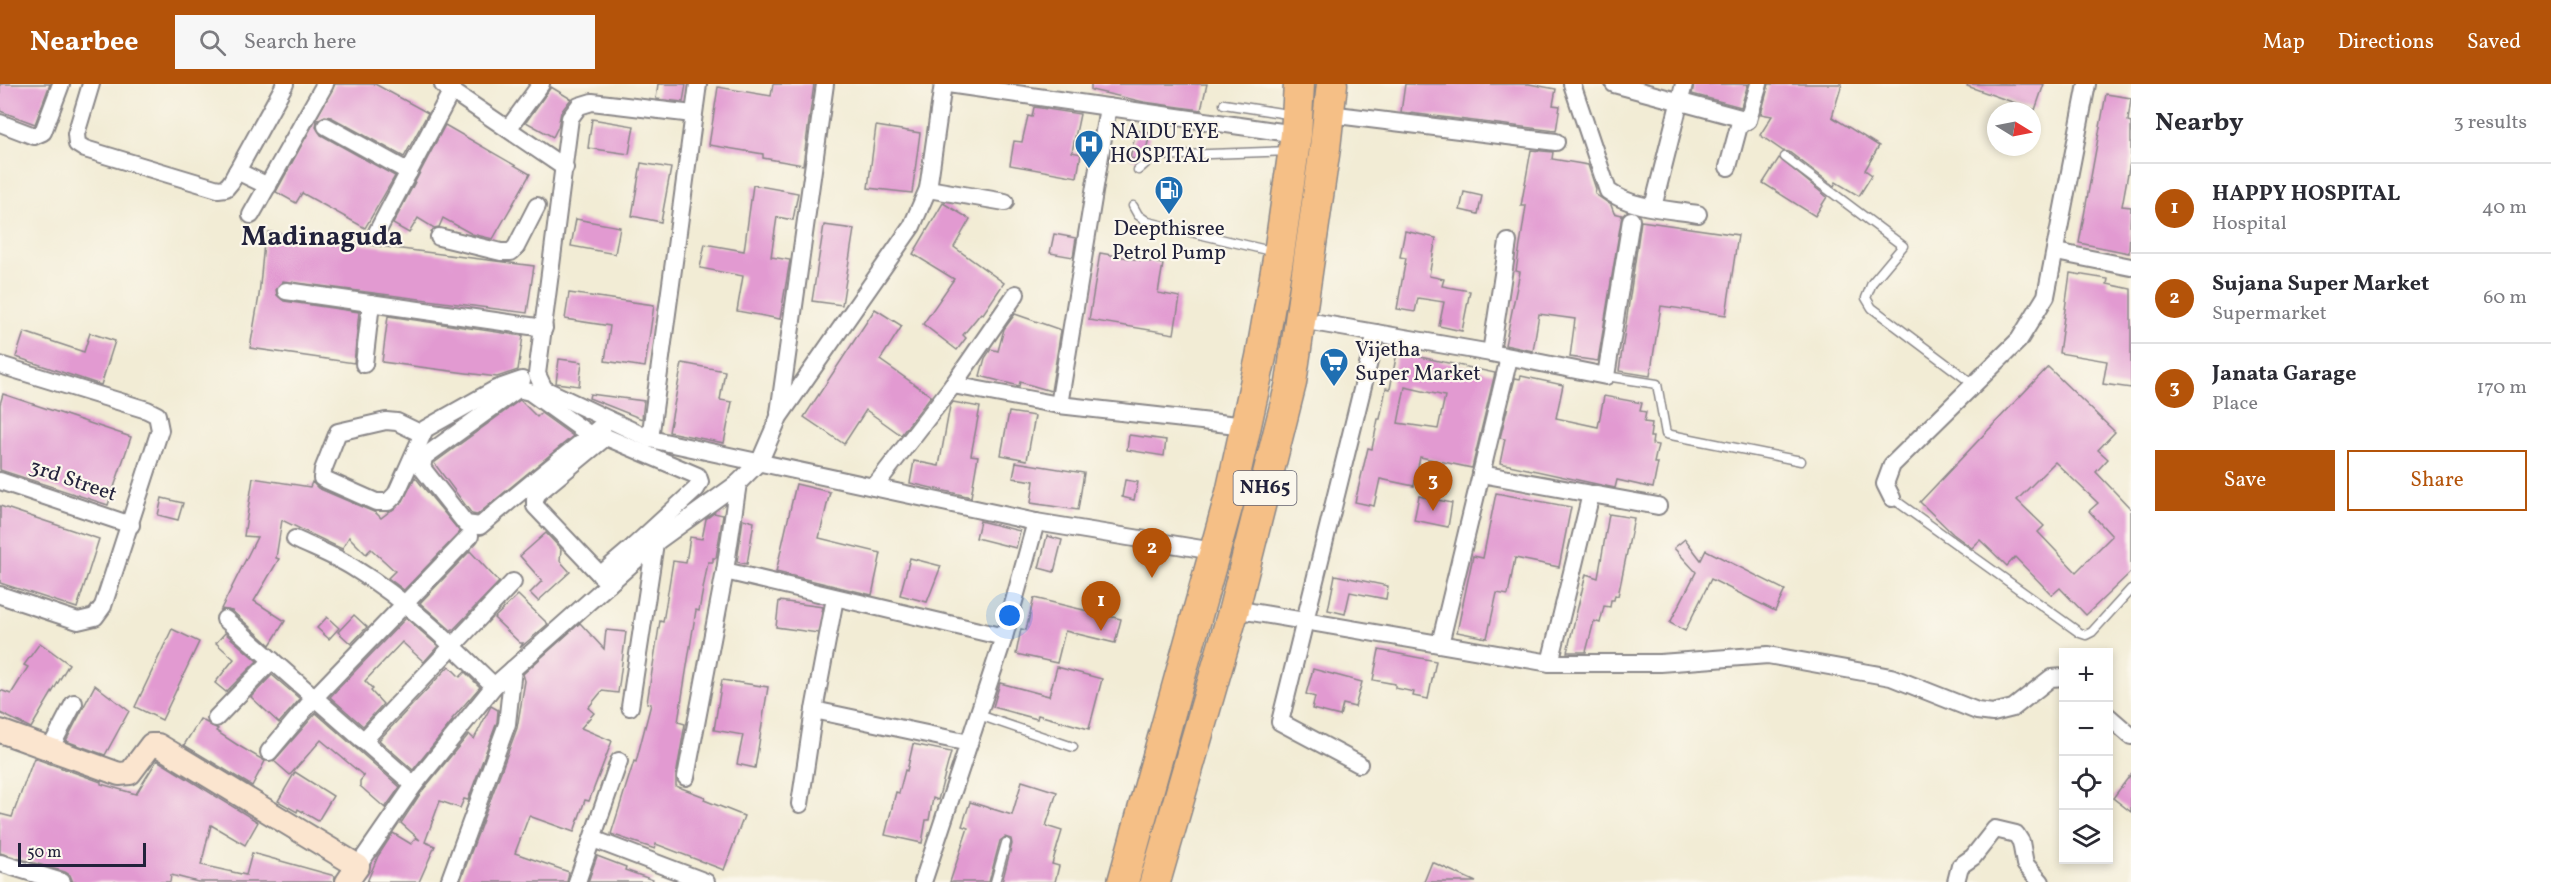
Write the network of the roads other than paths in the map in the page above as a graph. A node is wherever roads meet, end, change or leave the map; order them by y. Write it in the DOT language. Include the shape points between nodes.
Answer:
graph roads {
  1 [pos="61,84"];
  2 [pos="91,84"];
  3 [pos="285,84"];
  4 [pos="541,84"];
  5 [pos="698,84"];
  6 [pos="825,84"];
  7 [pos="942,84"];
  8 [pos="948,84"];
  9 [pos="1299,84"];
  10 [pos="1332,84"];
  11 [pos="1572,84"];
  12 [pos="1614,84"];
  13 [pos="1684,84"];
  14 [pos="1759,84"];
  15 [pos="2087,84"];
  16 [pos="317,87"];
  17 [pos="447,87"];
  18 [pos="1680,101"];
  19 [pos="1224,104"];
  20 [pos="1108,107"];
  21 [pos="693,114"];
  22 [pos="1329,114"];
  23 [pos="1748,120"];
  24 [pos="0,123"];
  25 [pos="326,126"];
  26 [pos="508,129"];
  27 [pos="1295,133"];
  28 [pos="1556,142"];
  29 [pos="1785,157"];
  30 [pos="1728,167"];
  31 [pos="565,168"];
  32 [pos="1138,170"];
  33 [pos="237,171"];
  34 [pos="409,172"];
  35 [pos="268,186"];
  36 [pos="928,189"];
  37 [pos="1005,202"];
  38 [pos="1133,207"];
  39 [pos="1653,207"];
  40 [pos="1698,214"];
  41 [pos="251,215"];
  42 [pos="1631,220"];
  43 [pos="557,231"];
  44 [pos="377,232"];
  45 [pos="440,237"];
  46 [pos="1508,242"];
  47 [pos="2055,252"];
  48 [pos="1279,253"];
  49 [pos="2131,267"];
  50 [pos="286,291"];
  51 [pos="1016,294"];
  52 [pos="371,303"];
  53 [pos="1301,320"];
  54 [pos="544,328"];
  55 [pos="1376,333"];
  56 [pos="1491,353"];
  57 [pos="1509,358"];
  58 [pos="364,364"];
  59 [pos="0,365"];
  60 [pos="537,375"];
  61 [pos="1606,376"];
  62 [pos="1973,384"];
  63 [pos="953,385"];
  64 [pos="1059,405"];
  65 [pos="779,417"];
  66 [pos="609,420"];
  67 [pos="1246,426"];
  68 [pos="422,435"];
  69 [pos="590,435"];
  70 [pos="650,439"];
  71 [pos="760,461"];
  72 [pos="1801,461"];
  73 [pos="1481,474"];
  74 [pos="0,481"];
  75 [pos="738,483"];
  76 [pos="874,487"];
  77 [pos="1591,494"];
  78 [pos="1892,498"];
  79 [pos="1658,506"];
  80 [pos="1036,522"];
  81 [pos="131,525"];
  82 [pos="470,536"];
  83 [pos="295,539"];
  84 [pos="655,543"];
  85 [pos="638,550"];
  86 [pos="1214,551"];
  87 [pos="724,571"];
  88 [pos="605,579"];
  89 [pos="513,582"];
  90 [pos="2131,590"];
  91 [pos="0,595"];
  92 [pos="835,598"];
  93 [pos="405,605"];
  94 [pos="1234,609"];
  95 [pos="225,618"];
  96 [pos="1305,620"];
  97 [pos="1004,637"];
  98 [pos="1440,644"];
  99 [pos="453,646"];
  100 [pos="272,660"];
  101 [pos="1550,663"];
  102 [pos="513,669"];
  103 [pos="2059,677"];
  104 [pos="494,686"];
  105 [pos="315,697"];
  106 [pos="74,702"];
  107 [pos="630,707"];
  108 [pos="814,710"];
  109 [pos="979,715"];
  110 [pos="216,718"];
  111 [pos="2113,720"];
  112 [pos="0,731"];
  113 [pos="2131,736"];
  114 [pos="363,741"];
  115 [pos="969,743"];
  116 [pos="1073,747"];
  117 [pos="50,749"];
  118 [pos="269,753"];
  119 [pos="619,761"];
  120 [pos="1359,764"];
  121 [pos="686,777"];
  122 [pos="414,785"];
  123 [pos="800,804"];
  124 [pos="593,838"];
  125 [pos="1006,843"];
  126 [pos="0,863"];
  127 [pos="352,874"];
  128 [pos="62,882"];
  129 [pos="449,882"];
  130 [pos="577,882"];
  131 [pos="706,882"];
  132 [pos="923,882"];
  133 [pos="995,882"];
  134 [pos="1123,882"];
  135 [pos="1155,882"];
  136 [pos="1956,882"];
  137 [pos="2041,882"];
  1 -- 24 [label="street" via="43,132 34,136"];
  2 -- 33 [label="street" via="76,134 77,144 218,189 226,188"];
  3 -- 33 [label="street"];
  4 -- 26 [label="street"];
  5 -- 21 [label="street"];
  6 -- 65 [label="street"];
  7 -- 36 [label="street"];
  8 -- 20 [label="street"];
  9 -- 27 [label="highway, NH65"];
  10 -- 22 [label="highway, NH65"];
  11 -- 39 [label="street" via="1608,191 1620,200"];
  12 -- 18 [label="street"];
  13 -- 18 [label="street"];
  14 -- 23 [label="street"];
  15 -- 47 [label="street"];
  16 -- 35 [label="street"];
  17 -- 26 [label="street"];
  17 -- 34 [label="street"];
  18 -- 23 [label="street"];
  18 -- 39 [label="street"];
  19 -- 27 [label="lane"];
  20 -- 27 [label="street"];
  20 -- 64 [label="street"];
  21 -- 31 [label="street" via="592,102 579,106 568,125"];
  21 -- 70 [label="street"];
  22 -- 28 [label="street"];
  22 -- 53 [label="highway, NH65"];
  23 -- 30 [label="street" via="1739,126"];
  25 -- 34 [label="street"];
  26 -- 31 [label="street"];
  27 -- 32 [label="lane" via="1154,156"];
  27 -- 48 [label="highway, NH65"];
  29 -- 62 [label="lane" via="1904,246 1872,284 1866,298 1872,308"];
  31 -- 43 [label="street"];
  33 -- 35 [label="street"];
  34 -- 44 [label="street"];
  35 -- 41 [label="street"];
  36 -- 37 [label="street"];
  36 -- 65 [label="street" via="912,226"];
  38 -- 48 [label="lane" via="1148,222"];
  39 -- 40 [label="street"];
  42 -- 61 [label="street"];
  43 -- 45 [label="street" via="534,213 516,248 508,252"];
  43 -- 54 [label="street"];
  46 -- 56 [label="street"];
  47 -- 49 [label="street"];
  47 -- 62 [label="street" via="2046,296 2019,340"];
  48 -- 67 [label="highway, NH65"];
  50 -- 52 [label="street"];
  51 -- 63 [label="street"];
  52 -- 54 [label="street"];
  52 -- 58 [label="street"];
  53 -- 55 [label="street"];
  53 -- 94 [label="highway, NH65" via="1291,383"];
  54 -- 60 [label="street"];
  55 -- 56 [label="street"];
  55 -- 96 [label="street"];
  56 -- 57 [label="street"];
  57 -- 61 [label="street"];
  57 -- 73 [label="street"];
  59 -- 81 [label="street" via="157,415 160,430"];
  60 -- 66 [label="street" via="544,389"];
  60 -- 68 [label="street" via="496,389 425,429"];
  61 -- 72 [label="lane" via="1657,384 1666,434"];
  62 -- 78 [label="street" via="1892,465 1885,484"];
  63 -- 64 [label="street"];
  63 -- 76 [label="street"];
  64 -- 67 [label="street"];
  65 -- 71 [label="street"];
  66 -- 69 [label="street"];
  66 -- 70 [label="street"];
  67 -- 86 [label="highway, NH65"];
  68 -- 68 [label="street" via="396,494 388,502 376,502 322,478 338,432 386,421 397,422"];
  69 -- 69 [label="street" via="475,527 466,524 422,468 424,458 518,389 530,392"];
  70 -- 71 [label="street"];
  71 -- 75 [label="street"];
  71 -- 76 [label="street"];
  73 -- 77 [label="street"];
  73 -- 98 [label="street"];
  74 -- 81 [label="street, 3rd Street"];
  75 -- 84 [label="street"];
  75 -- 87 [label="street"];
  76 -- 80 [label="street"];
  77 -- 79 [label="street"];
  77 -- 101 [label="street"];
  78 -- 90 [label="lane" via="2080,633 2092,632"];
  80 -- 86 [label="street"];
  80 -- 97 [label="street"];
  81 -- 91 [label="street" via="103,606 88,621"];
  82 -- 93 [label="street"];
  83 -- 93 [label="street" via="358,570"];
  84 -- 85 [label="street"];
  84 -- 107 [label="street"];
  85 -- 88 [label="street"];
  85 -- 88 [label="street" via="700,482 698,476 606,437 535,499 535,506"];
  86 -- 134 [label="highway, NH65"];
  87 -- 92 [label="street"];
  87 -- 121 [label="street"];
  88 -- 102 [label="street"];
  89 -- 99 [label="street"];
  92 -- 97 [label="street"];
  92 -- 108 [label="street"];
  93 -- 99 [label="street"];
  93 -- 105 [label="street"];
  94 -- 96 [label="street"];
  94 -- 135 [label="highway, NH65"];
  95 -- 100 [label="street"];
  96 -- 98 [label="street"];
  96 -- 120 [label="street" via="1280,722"];
  97 -- 109 [label="street"];
  98 -- 101 [label="street"];
  99 -- 104 [label="street"];
  99 -- 114 [label="street"];
  100 -- 105 [label="street"];
  100 -- 110 [label="street"];
  101 -- 103 [label="street" via="1660,663 1768,655 1891,677 1977,711 1993,713 2013,708 2051,678"];
  102 -- 104 [label="street"];
  102 -- 129 [label="street" via="507,724"];
  104 -- 122 [label="street"];
  105 -- 114 [label="street"];
  105 -- 118 [label="street"];
  106 -- 117 [label="street"];
  108 -- 115 [label="street"];
  108 -- 123 [label="street"];
  109 -- 115 [label="street"];
  109 -- 116 [label="lane"];
  111 -- 113 [label="street"];
  112 -- 117 [label="street"];
  114 -- 122 [label="street"];
  115 -- 132 [label="street"];
  117 -- 127 [label="street" via="119,774 130,773 151,745 158,745"];
  119 -- 124 [label="street"];
  122 -- 127 [label="street"];
  124 -- 130 [label="street"];
  124 -- 131 [label="street"];
  125 -- 133 [label="lane"];
  126 -- 128 [label="street"];
  136 -- 137 [label="street" via="1960,866 1973,857 1995,829 2016,834 2025,864"];
}
